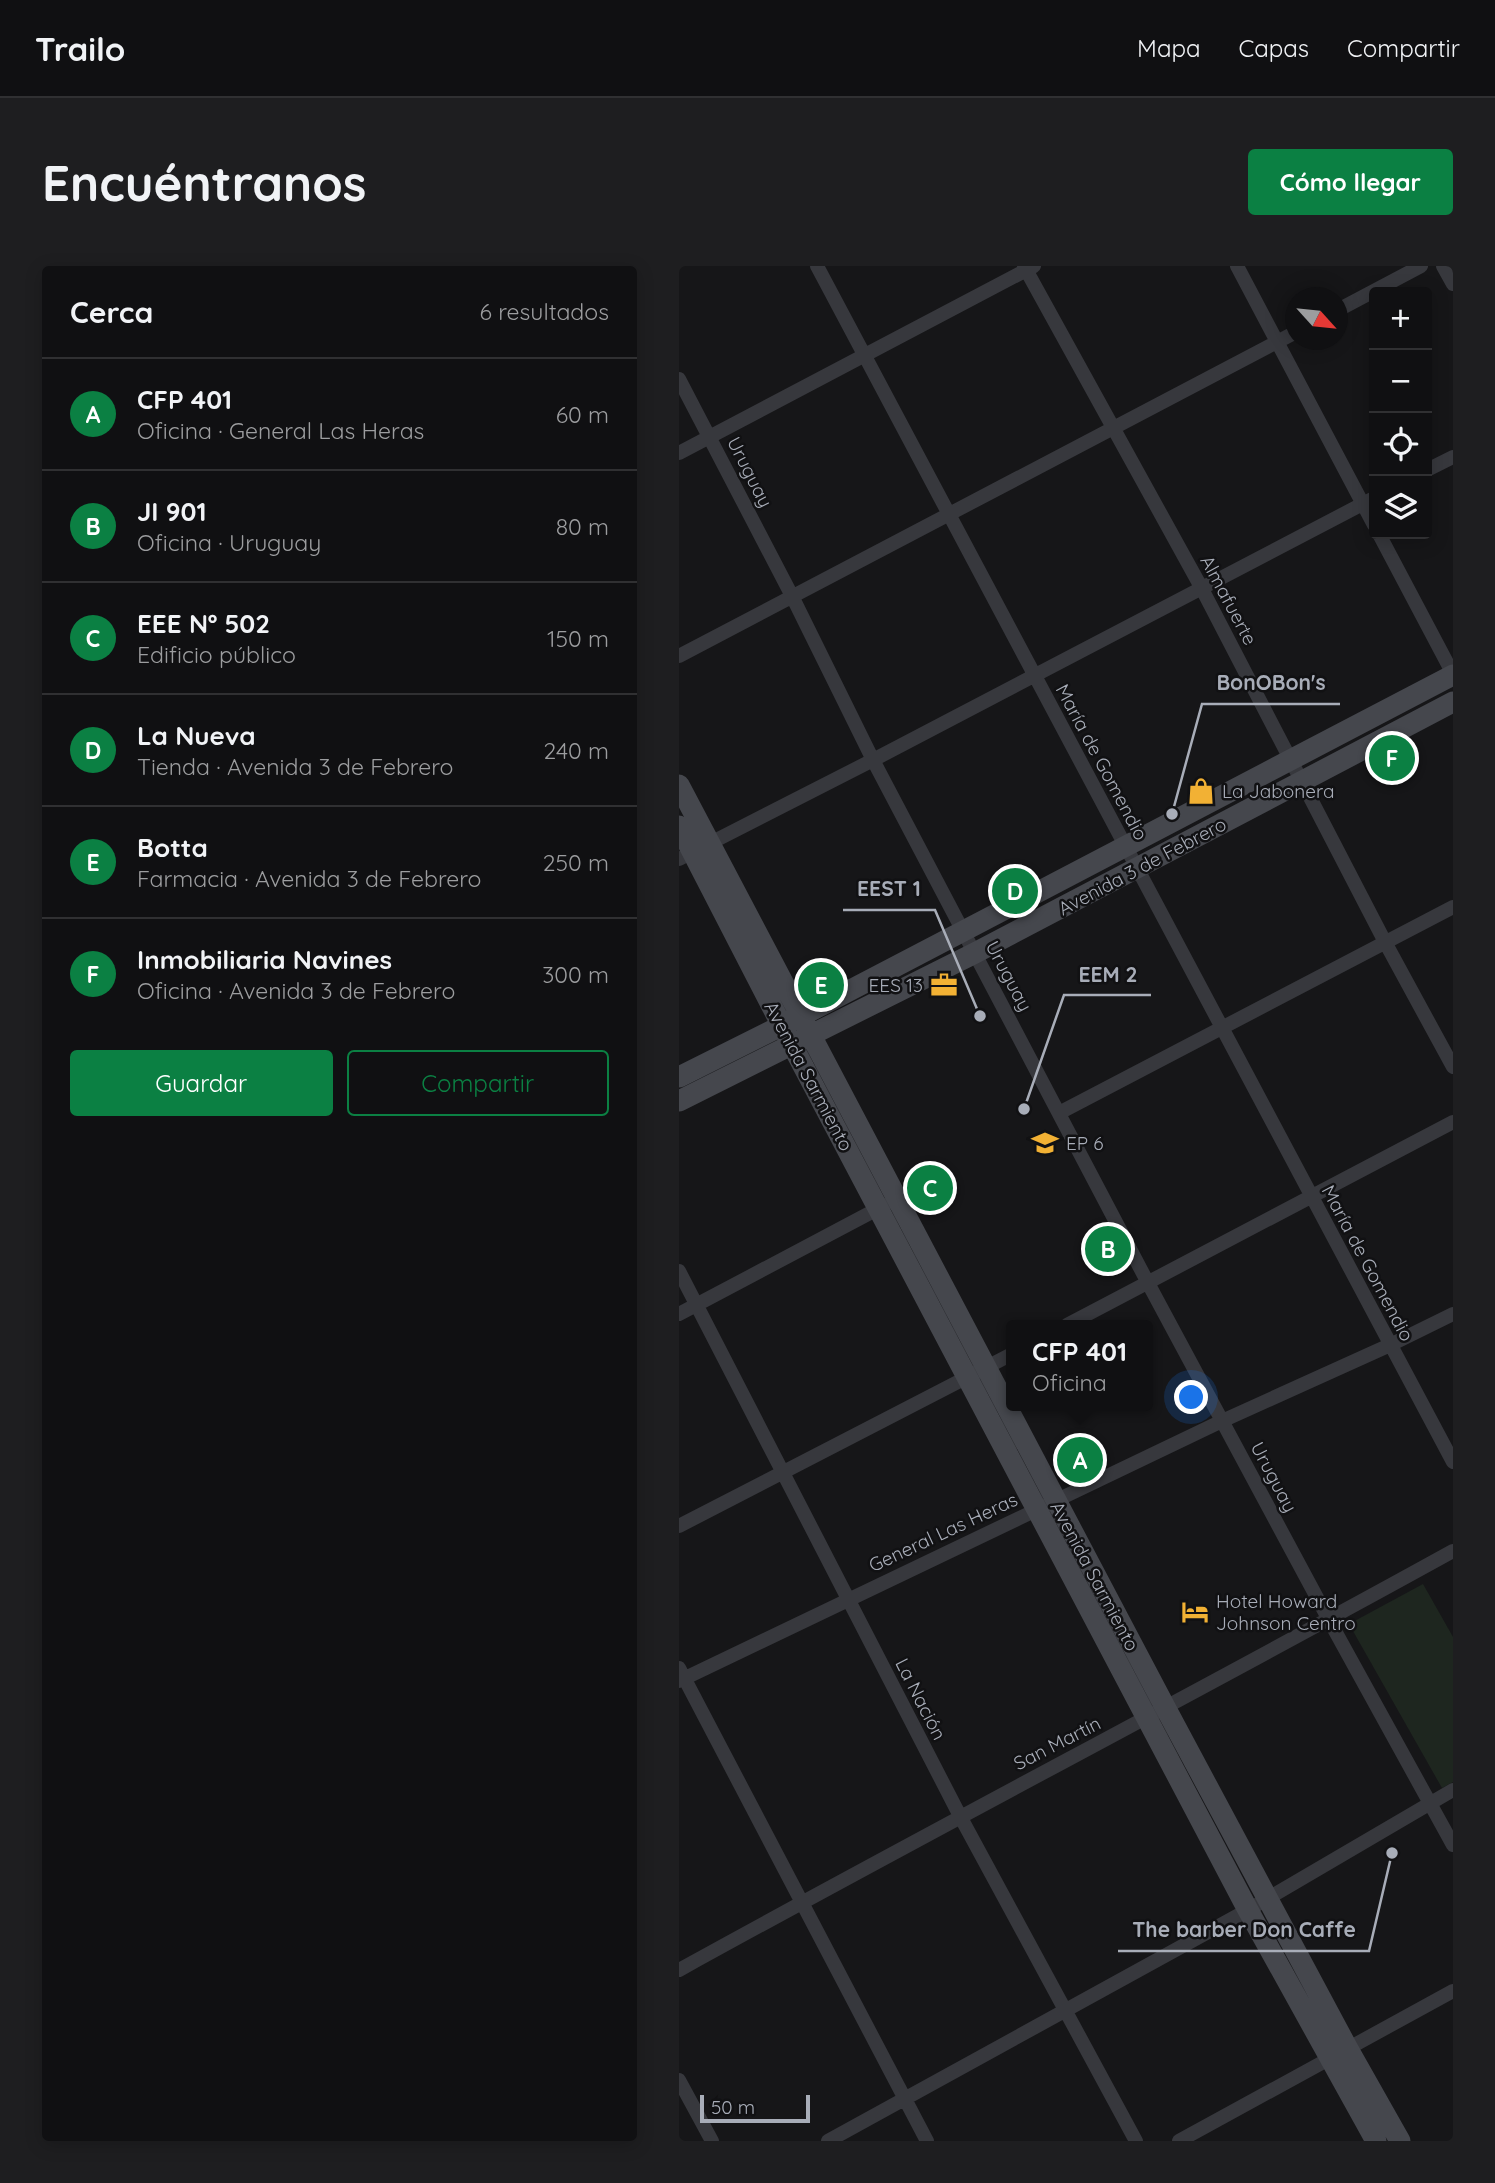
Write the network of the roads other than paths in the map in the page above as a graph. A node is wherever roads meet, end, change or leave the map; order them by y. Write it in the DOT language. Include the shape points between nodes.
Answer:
graph roads {
  1 [pos="817,266"];
  2 [pos="1237,266"];
  3 [pos="1421,266"];
  4 [pos="1443,266"];
  5 [pos="1028,268"];
  6 [pos="1453,285"];
  7 [pos="1348,305"];
  8 [pos="1285,338"];
  9 [pos="1277,342"];
  10 [pos="865,355"];
  11 [pos="679,379"];
  12 [pos="1114,427"];
  13 [pos="710,437"];
  14 [pos="679,453"];
  15 [pos="1453,457"];
  16 [pos="1432,468"];
  17 [pos="1369,501"];
  18 [pos="950,514"];
  19 [pos="1382,539"];
  20 [pos="1201,587"];
  21 [pos="792,596"];
  22 [pos="679,656"];
  23 [pos="1453,675"];
  24 [pos="1035,676"];
  25 [pos="1453,702"];
  26 [pos="1290,759"];
  27 [pos="873,760"];
  28 [pos="1300,782"];
  29 [pos="679,785"];
  30 [pos="679,826"];
  31 [pos="1125,847"];
  32 [pos="694,851"];
  33 [pos="1136,869"];
  34 [pos="1453,907"];
  35 [pos="964,932"];
  36 [pos="1385,942"];
  37 [pos="975,953"];
  38 [pos="801,1016"];
  39 [pos="1221,1029"];
  40 [pos="795,1035"];
  41 [pos="1453,1067"];
  42 [pos="679,1077"];
  43 [pos="679,1101"];
  44 [pos="1059,1113"];
  45 [pos="1453,1122"];
  46 [pos="1311,1196"];
  47 [pos="888,1203"];
  48 [pos="679,1271"];
  49 [pos="1148,1283"];
  50 [pos="697,1305"];
  51 [pos="679,1314"];
  52 [pos="1453,1314"];
  53 [pos="1077,1320"];
  54 [pos="1390,1345"];
  55 [pos="1006,1357"];
  56 [pos="987,1368"];
  57 [pos="968,1378"];
  58 [pos="1222,1421"];
  59 [pos="1453,1462"];
  60 [pos="783,1472"];
  61 [pos="1047,1506"];
  62 [pos="679,1526"];
  63 [pos="1453,1550"];
  64 [pos="847,1599"];
  65 [pos="1329,1620"];
  66 [pos="681,1676"];
  67 [pos="1156,1713"];
  68 [pos="1453,1790"];
  69 [pos="1429,1804"];
  70 [pos="960,1816"];
  71 [pos="1453,1845"];
  72 [pos="1268,1898"];
  73 [pos="802,1902"];
  74 [pos="1248,1910"];
  75 [pos="679,1970"];
  76 [pos="1453,1991"];
  77 [pos="1065,2012"];
  78 [pos="1339,2054"];
  79 [pos="679,2080"];
  80 [pos="904,2098"];
  81 [pos="712,2141"];
  82 [pos="828,2141"];
  83 [pos="927,2141"];
  84 [pos="1136,2141"];
  85 [pos="1179,2141"];
  86 [pos="1376,2141"];
  87 [pos="1401,2141"];
  1 -- 10 [label="street, María de Gomendio"];
  2 -- 9 [label="street"];
  3 -- 7 [label="street"];
  4 -- 6 [label="street"];
  5 -- 10 [label="street"];
  5 -- 12 [label="street, Almafuerte"];
  8 -- 9 [label="street"];
  9 -- 12 [label="street"];
  9 -- 17 [label="street"];
  10 -- 13 [label="street"];
  10 -- 18 [label="street, María de Gomendio"];
  11 -- 13 [label="street, Uruguay"];
  12 -- 18 [label="street"];
  12 -- 20 [label="street, Almafuerte"];
  13 -- 14 [label="street"];
  13 -- 21 [label="street, Uruguay"];
  15 -- 16 [label="street"];
  17 -- 20 [label="street"];
  18 -- 21 [label="street"];
  18 -- 24 [label="street, María de Gomendio"];
  19 -- 23 [label="street"];
  20 -- 24 [label="street"];
  20 -- 26 [label="street, Almafuerte"];
  21 -- 22 [label="street"];
  21 -- 27 [label="street, Uruguay"];
  23 -- 26 [label="main road, Avenida 3 de Febrero"];
  24 -- 27 [label="street"];
  24 -- 31 [label="street, María de Gomendio"];
  25 -- 28 [label="main road, Avenida 3 de Febrero"];
  26 -- 28 [label="street, Almafuerte"];
  26 -- 31 [label="main road, Avenida 3 de Febrero"];
  27 -- 32 [label="street"];
  27 -- 35 [label="street, Uruguay"];
  28 -- 33 [label="main road, Avenida 3 de Febrero"];
  28 -- 36 [label="street, Almafuerte"];
  29 -- 32 [label="main road, Avenida Sarmiento"];
  30 -- 32 [label="main road, Avenida Sarmiento"];
  31 -- 33 [label="street, María de Gomendio"];
  31 -- 35 [label="main road, Avenida 3 de Febrero"];
  32 -- 38 [label="main road, Avenida Sarmiento"];
  32 -- 40 [label="main road, Avenida Sarmiento"];
  33 -- 37 [label="main road, Avenida 3 de Febrero"];
  33 -- 39 [label="street, María de Gomendio"];
  34 -- 36 [label="street"];
  35 -- 37 [label="street, Uruguay"];
  35 -- 38 [label="main road, Avenida 3 de Febrero"];
  36 -- 39 [label="street"];
  36 -- 41 [label="street, Almafuerte"];
  37 -- 40 [label="main road, Avenida 3 de Febrero"];
  37 -- 44 [label="street, Uruguay"];
  38 -- 40 [label="main road, Avenida 3 de Febrero"];
  39 -- 44 [label="street"];
  39 -- 46 [label="street, María de Gomendio"];
  40 -- 42 [label="main road, Avenida 3 de Febrero"];
  40 -- 43 [label="main road, Avenida 3 de Febrero"];
  40 -- 47 [label="main road, Avenida Sarmiento"];
  44 -- 49 [label="street, Uruguay"];
  45 -- 46 [label="street"];
  46 -- 49 [label="street"];
  46 -- 54 [label="street, María de Gomendio"];
  47 -- 50 [label="street"];
  47 -- 56 [label="main road, Avenida Sarmiento"];
  47 -- 57 [label="main road, Avenida Sarmiento"];
  48 -- 50 [label="street, La Nación"];
  49 -- 53 [label="street"];
  49 -- 58 [label="street, Uruguay"];
  50 -- 51 [label="street"];
  50 -- 60 [label="street, La Nación"];
  52 -- 54 [label="street, General Las Heras"];
  54 -- 58 [label="street, General Las Heras"];
  54 -- 59 [label="street, María de Gomendio"];
  55 -- 56 [label="street"];
  56 -- 57 [label="street"];
  56 -- 61 [label="main road, Avenida Sarmiento"];
  57 -- 60 [label="street"];
  57 -- 61 [label="main road, Avenida Sarmiento"];
  58 -- 61 [label="street, General Las Heras"];
  58 -- 65 [label="street, Uruguay"];
  60 -- 62 [label="street"];
  60 -- 64 [label="street, La Nación"];
  61 -- 64 [label="street, General Las Heras"];
  61 -- 67 [label="main road, Avenida Sarmiento"];
  63 -- 65 [label="street, San Martín"];
  64 -- 66 [label="street, General Las Heras"];
  64 -- 70 [label="street, La Nación"];
  65 -- 67 [label="street, San Martín"];
  65 -- 69 [label="street, Uruguay"];
  66 -- 73 [label="street"];
  67 -- 70 [label="street, San Martín"];
  67 -- 72 [label="main road, Avenida Sarmiento"];
  67 -- 74 [label="main road, Avenida Sarmiento"];
  68 -- 69 [label="street"];
  69 -- 71 [label="street, Uruguay"];
  69 -- 72 [label="street"];
  70 -- 73 [label="street, San Martín"];
  70 -- 77 [label="street, La Nación"];
  72 -- 74 [label="street"];
  72 -- 78 [label="main road, Avenida Sarmiento"];
  73 -- 75 [label="street, San Martín"];
  73 -- 80 [label="street"];
  74 -- 77 [label="street"];
  74 -- 78 [label="main road, Avenida Sarmiento"];
  76 -- 78 [label="street"];
  77 -- 80 [label="street"];
  77 -- 84 [label="street, La Nación"];
  78 -- 85 [label="street"];
  78 -- 86 [label="main road, Avenida Sarmiento"];
  78 -- 87 [label="main road, Avenida Sarmiento"];
  79 -- 81 [label="street"];
  80 -- 82 [label="street"];
  80 -- 83 [label="street"];
}
